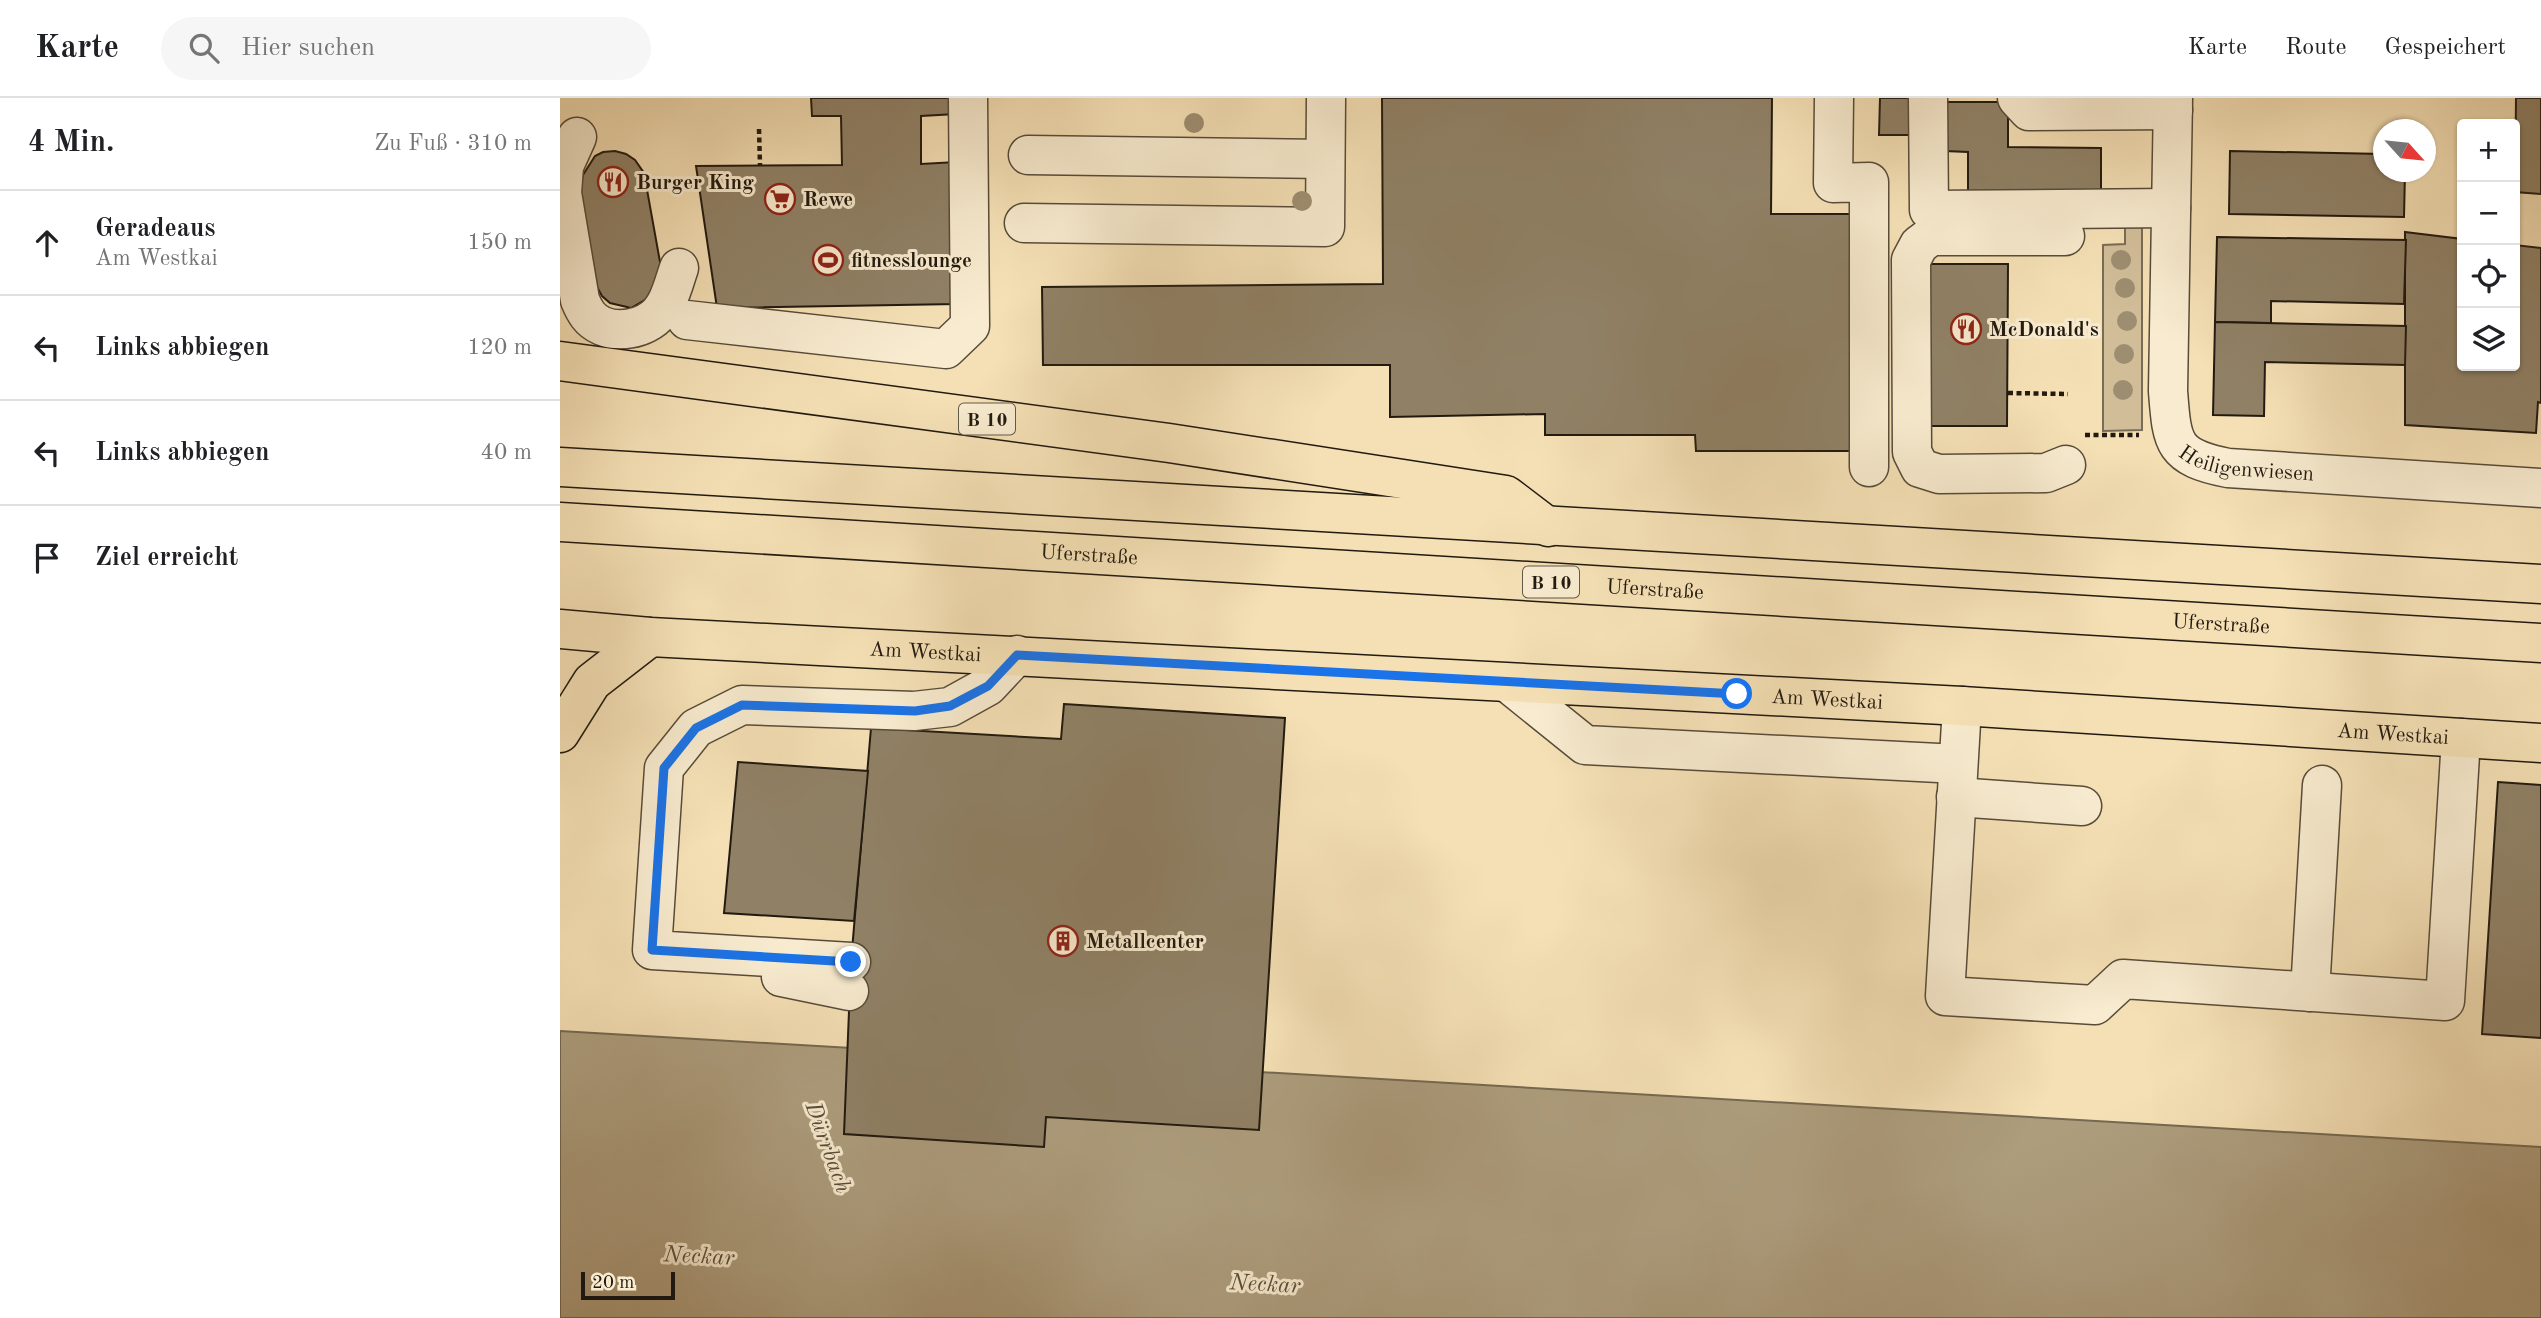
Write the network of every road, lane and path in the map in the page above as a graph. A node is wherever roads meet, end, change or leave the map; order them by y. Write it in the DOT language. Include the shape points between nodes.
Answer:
graph roads {
  1 [pos="968,98"];
  2 [pos="1326,98"];
  3 [pos="1834,98"];
  4 [pos="1928,98"];
  5 [pos="2017,98"];
  6 [pos="2173,104"];
  7 [pos="759,129"];
  8 [pos="577,137"];
  9 [pos="1028,155"];
  10 [pos="1325,159"];
  11 [pos="760,165"];
  12 [pos="2171,208"];
  13 [pos="1024,223"];
  14 [pos="2065,236"];
  15 [pos="679,268"];
  16 [pos="687,320"];
  17 [pos="560,361"];
  18 [pos="2008,393"];
  19 [pos="2068,394"];
  20 [pos="2172,434"];
  21 [pos="2073,450"];
  22 [pos="560,467"];
  23 [pos="1869,467"];
  24 [pos="2541,488"];
  25 [pos="560,522"];
  26 [pos="1548,527"];
  27 [pos="2541,584"];
  28 [pos="560,629"];
  29 [pos="649,637"];
  30 [pos="2541,643"];
  31 [pos="1017,655"];
  32 [pos="1508,682"];
  33 [pos="1962,706"];
  34 [pos="560,733"];
  35 [pos="2461,738"];
  36 [pos="2541,743"];
  37 [pos="1957,781"];
  38 [pos="2322,785"];
  39 [pos="2082,806"];
  40 [pos="850,976"];
  41 [pos="2310,992"];
  1 -- 16 [label="street" via="970,327 946,349"];
  2 -- 10 [label="street"];
  3 -- 23 [label="street" via="1833,183 1869,182"];
  4 -- 12 [label="street" via="1928,210"];
  5 -- 6 [label="street" via="2029,111"];
  6 -- 12 [label="street, Heiligenwiesen"];
  7 -- 11 [label="path"];
  8 -- 15 [label="street" via="564,166 562,193 580,300 588,316 602,326 621,330 654,318 667,302"];
  9 -- 10 [label="street"];
  10 -- 13 [label="street" via="1325,227"];
  12 -- 20 [label="street, Heiligenwiesen" via="2168,391"];
  14 -- 21 [label="street" via="1931,236 1919,245 1911,260 1912,452 1920,468 1939,474 2046,473"];
  17 -- 26 [label="main road, B 10" via="1169,443 1506,495"];
  18 -- 19 [label="path"];
  20 -- 21 [label="path"];
  20 -- 24 [label="street, Heiligenwiesen" via="2183,452 2201,463 2228,467"];
  22 -- 26 [label="main road"];
  25 -- 30 [label="main road, Uferstraße / B 10"];
  26 -- 27 [label="main road"];
  28 -- 29 [label="main road, Am Westkai"];
  29 -- 31 [label="main road, Am Westkai"];
  29 -- 34 [label="main road" via="592,682"];
  31 -- 32 [label="main road, Am Westkai"];
  31 -- 40 [label="street" via="988,686 950,706 915,711 742,705 696,728 664,768 652,950"];
  32 -- 33 [label="main road, Am Westkai"];
  32 -- 37 [label="street" via="1585,745"];
  33 -- 35 [label="main road, Am Westkai"];
  33 -- 37 [label="street"];
  35 -- 36 [label="main road, Am Westkai"];
  35 -- 41 [label="street" via="2445,1000"];
  37 -- 39 [label="street"];
  37 -- 41 [label="street" via="1945,996 2095,1005 2123,979"];
  38 -- 41 [label="street"];
}
